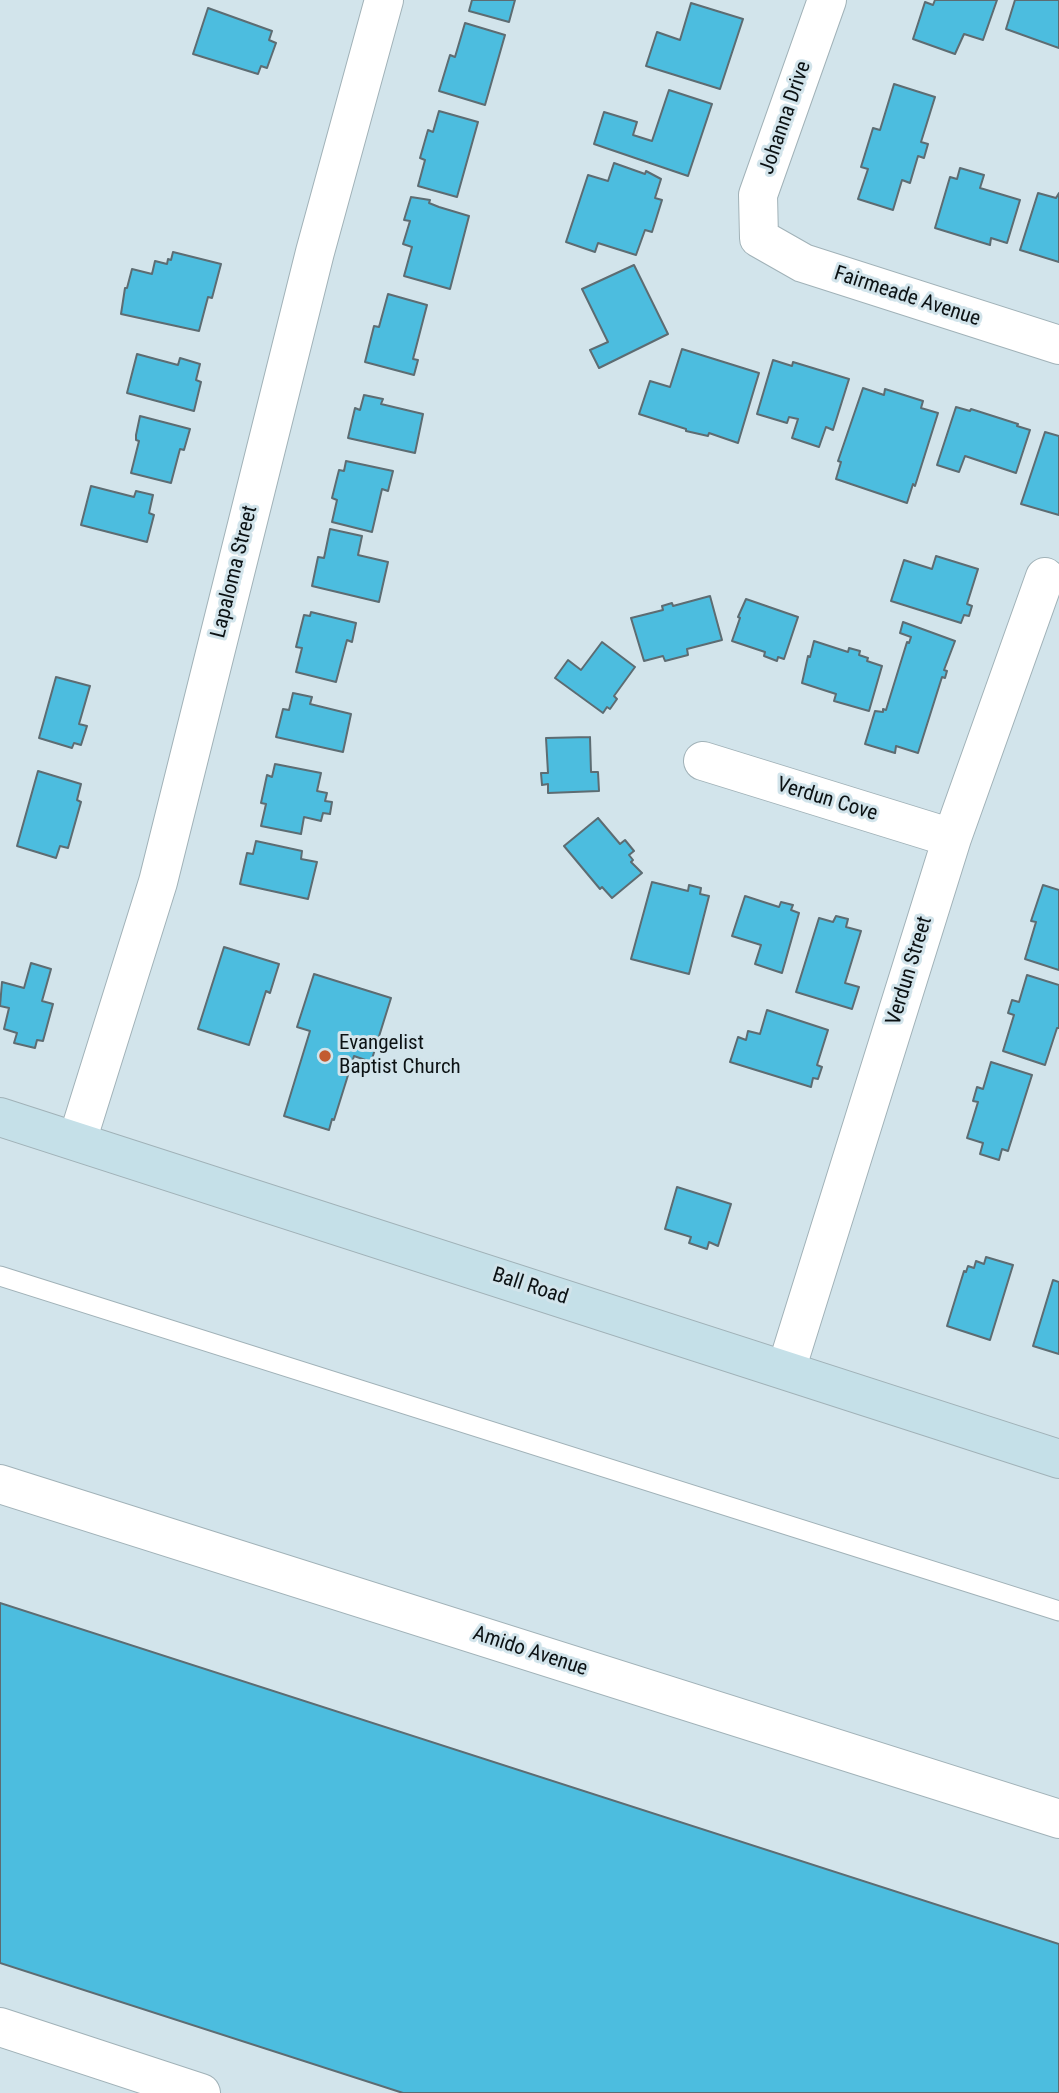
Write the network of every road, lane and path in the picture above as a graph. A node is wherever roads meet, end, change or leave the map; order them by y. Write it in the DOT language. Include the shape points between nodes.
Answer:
graph roads {
  1 [pos="384,0"];
  2 [pos="827,0"];
  3 [pos="760,238"];
  4 [pos="1059,345"];
  5 [pos="1045,577"];
  6 [pos="703,761"];
  7 [pos="951,838"];
  8 [pos="0,1117"];
  9 [pos="77,1141"];
  10 [pos="0,1276"];
  11 [pos="786,1370"];
  12 [pos="1059,1459"];
  13 [pos="0,1484"];
  14 [pos="1059,1611"];
  15 [pos="1059,1819"];
  16 [pos="0,2027"];
  17 [pos="201,2093"];
  1 -- 9 [label="street, Lapaloma Street" via="315,252 158,882"];
  2 -- 3 [label="street, Johanna Drive" via="758,195"];
  3 -- 4 [label="street, Fairmeade Avenue" via="803,263"];
  5 -- 7 [label="street, Verdun Street"];
  6 -- 7 [label="street, Verdun Cove"];
  7 -- 11 [label="street, Verdun Street"];
  8 -- 9 [label="main road, Ball Road"];
  9 -- 11 [label="main road, Ball Road"];
  10 -- 14 [label="lane"];
  11 -- 12 [label="main road, Ball Road"];
  13 -- 15 [label="street, Amido Avenue"];
  16 -- 17 [label="street"];
}
